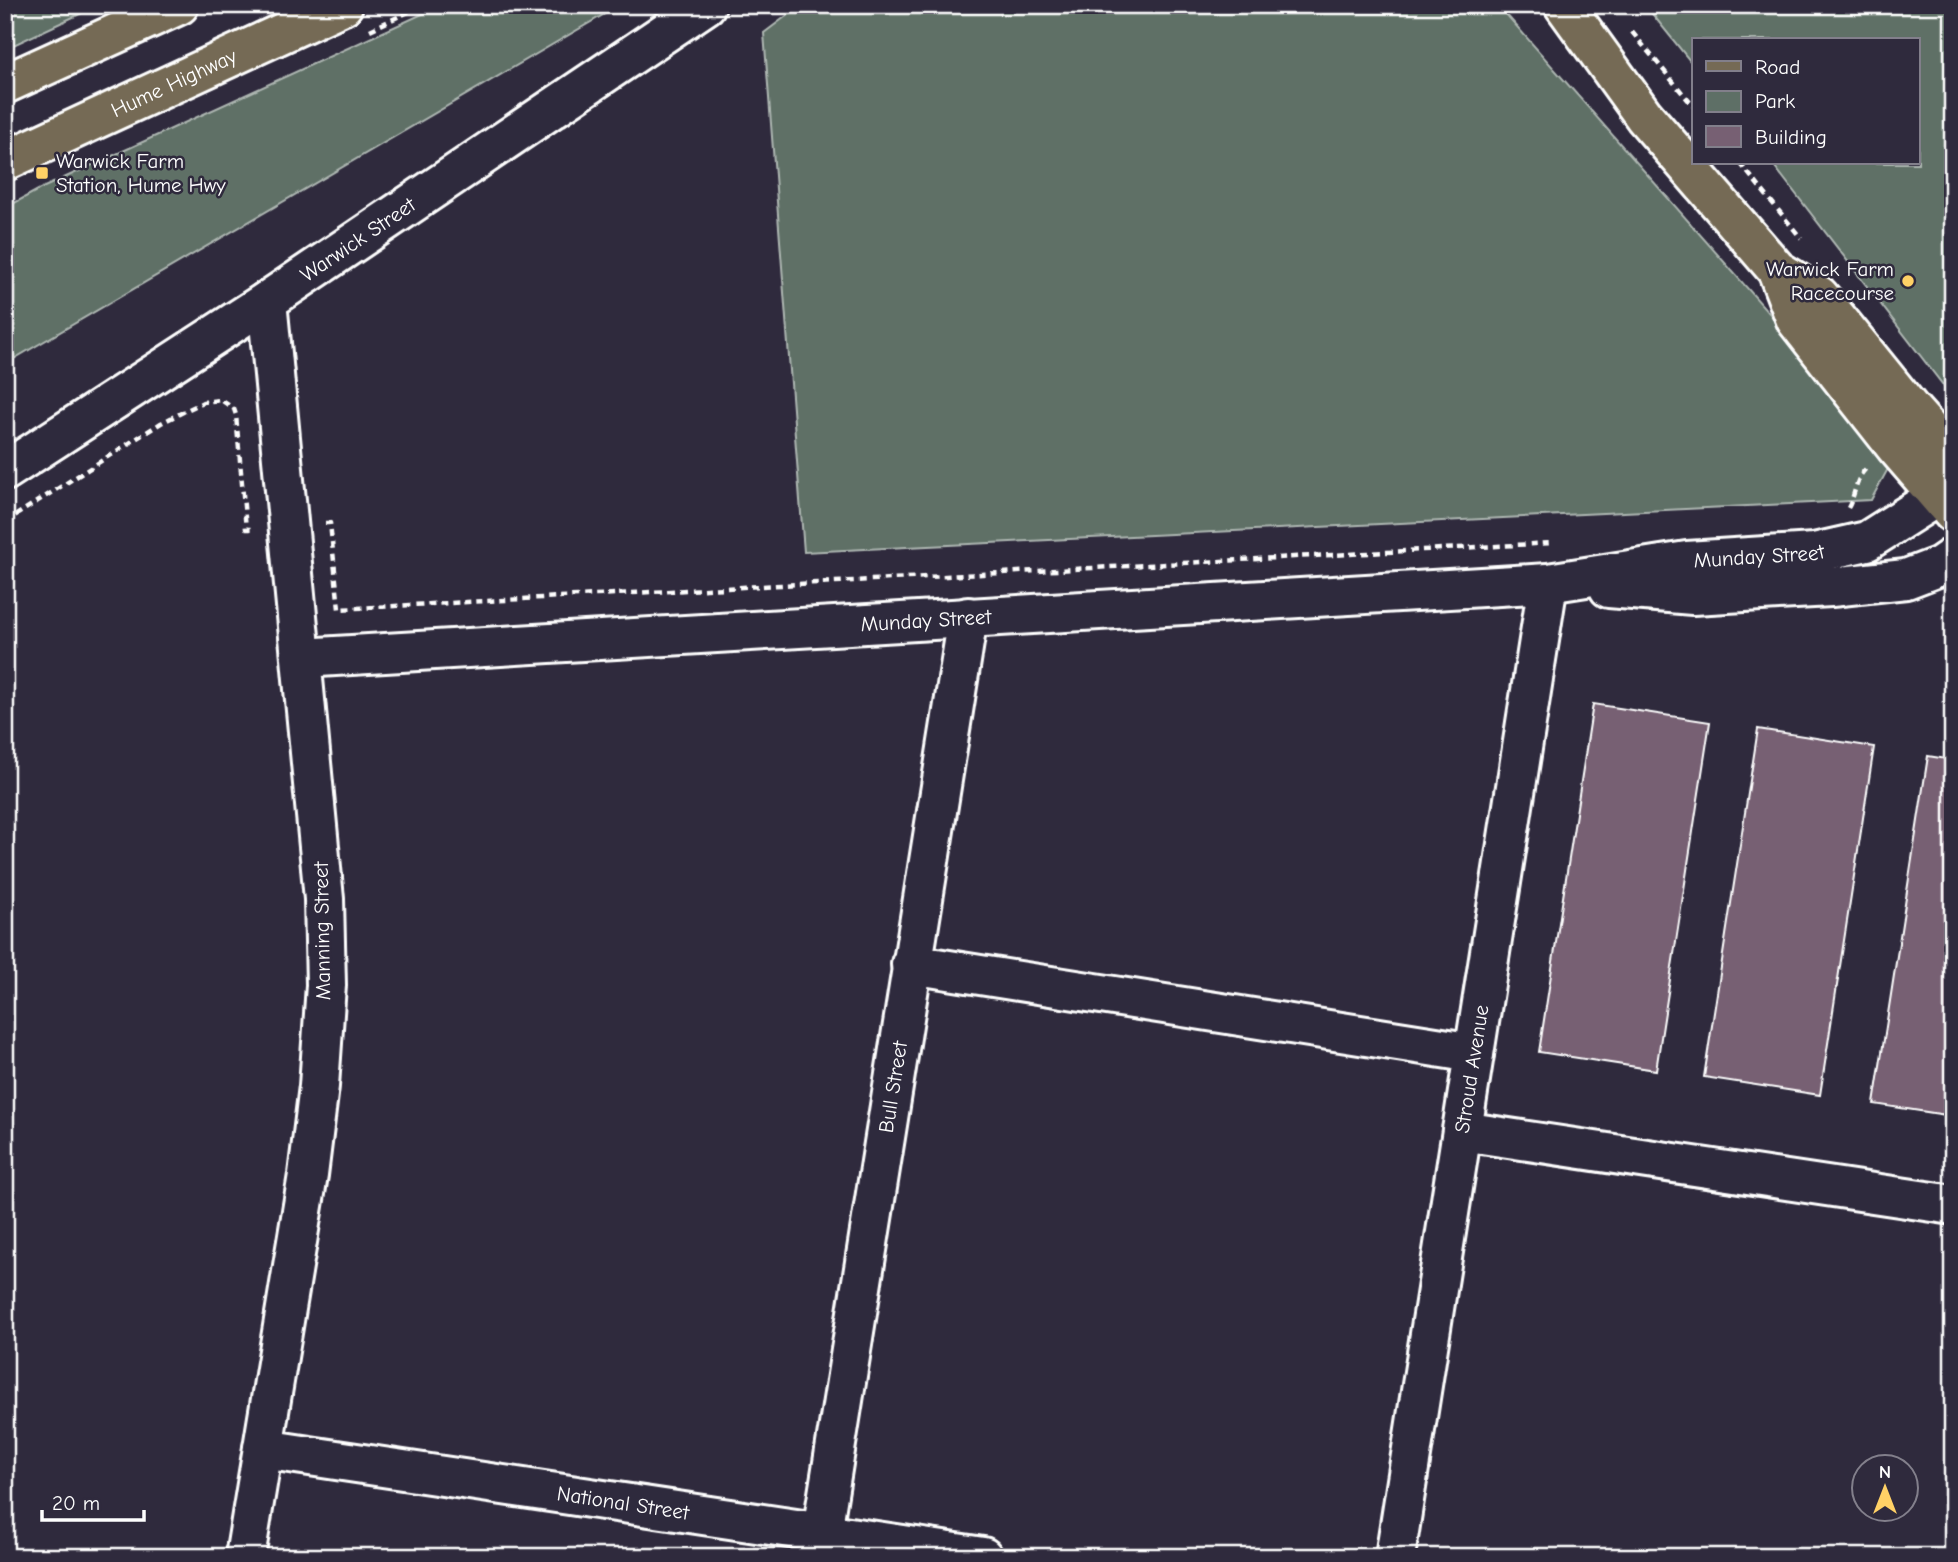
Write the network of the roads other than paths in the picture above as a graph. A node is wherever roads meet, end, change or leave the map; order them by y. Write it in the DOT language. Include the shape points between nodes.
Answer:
graph roads {
  1 [pos="180,5"];
  2 [pos="343,5"];
  3 [pos="706,5"];
  4 [pos="1564,5"];
  5 [pos="5,85"];
  6 [pos="5,161"];
  7 [pos="1777,270"];
  8 [pos="267,301"];
  9 [pos="1953,457"];
  10 [pos="5,471"];
  11 [pos="1948,498"];
  12 [pos="1953,557"];
  13 [pos="1548,583"];
  14 [pos="968,617"];
  15 [pos="302,658"];
  16 [pos="911,964"];
  17 [pos="1474,1053"];
  18 [pos="1462,1131"];
  19 [pos="1953,1205"];
  20 [pos="263,1449"];
  21 [pos="820,1544"];
  22 [pos="245,1557"];
  23 [pos="983,1557"];
  24 [pos="1395,1557"];
  1 -- 5 [label="main road"];
  2 -- 6 [label="main road, Hume Highway"];
  3 -- 8 [label="street, Warwick Street"];
  4 -- 7 [label="main road" via="1644,116"];
  7 -- 9 [label="main road" via="1819,296"];
  7 -- 11 [label="main road" via="1796,320 1895,446"];
  8 -- 10 [label="street, Warwick Street"];
  8 -- 15 [label="street, Manning Street"];
  11 -- 13 [label="street, Munday Street" via="1867,541 1814,553 1687,561"];
  12 -- 13 [label="street, Munday Street" via="1906,579 1817,588 1693,595"];
  13 -- 14 [label="street, Munday Street"];
  13 -- 17 [label="street, Stroud Avenue"];
  14 -- 15 [label="street, Munday Street"];
  14 -- 16 [label="street, Bull Street"];
  15 -- 20 [label="street, Manning Street" via="324,899 326,985 308,1175"];
  16 -- 17 [label="street"];
  16 -- 21 [label="street, Bull Street"];
  17 -- 18 [label="street, Stroud Avenue"];
  18 -- 19 [label="street"];
  18 -- 24 [label="street, Stroud Avenue"];
  20 -- 21 [label="street, National Street"];
  20 -- 22 [label="street, Manning Street"];
  21 -- 23 [label="street, National Street"];
}
